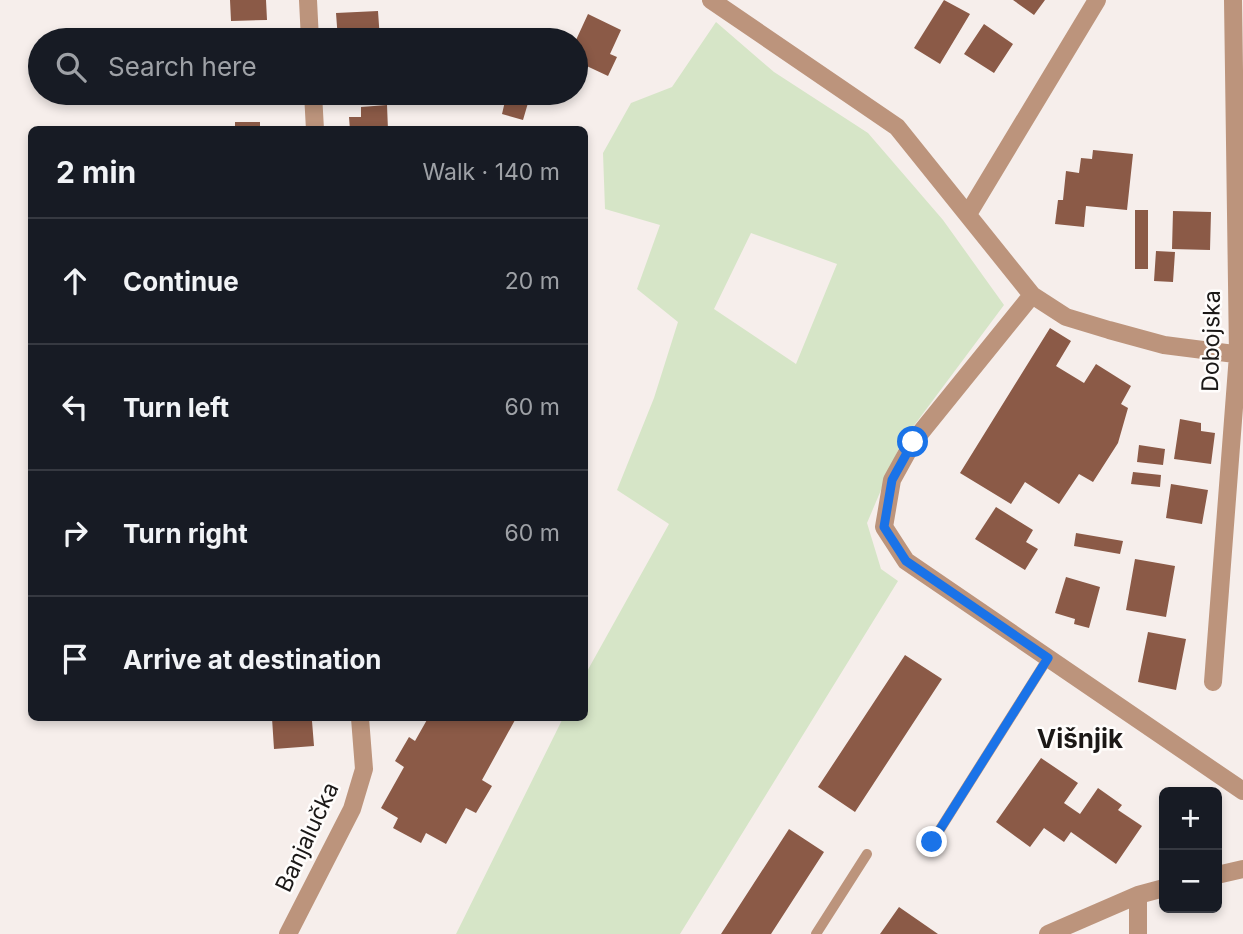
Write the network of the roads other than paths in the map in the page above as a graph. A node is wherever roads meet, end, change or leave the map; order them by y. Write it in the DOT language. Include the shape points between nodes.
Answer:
graph roads {
  1 [pos="308,0"];
  2 [pos="712,0"];
  3 [pos="1097,0"];
  4 [pos="1233,0"];
  5 [pos="309,28"];
  6 [pos="314,105"];
  7 [pos="315,126"];
  8 [pos="968,214"];
  9 [pos="1032,295"];
  10 [pos="1240,355"];
  11 [pos="1048,658"];
  12 [pos="1213,682"];
  13 [pos="360,721"];
  14 [pos="1243,791"];
  15 [pos="932,842"];
  16 [pos="867,854"];
  17 [pos="1243,869"];
  18 [pos="1222,874"];
  19 [pos="1159,889"];
  20 [pos="1138,895"];
  21 [pos="288,934"];
  22 [pos="816,934"];
  23 [pos="1048,934"];
  24 [pos="1138,934"];
  1 -- 5 [label="street"];
  2 -- 8 [label="street" via="897,127"];
  3 -- 8 [label="street"];
  4 -- 10 [label="street, Dobojska"];
  6 -- 7 [label="street"];
  8 -- 9 [label="street"];
  9 -- 10 [label="street" via="1066,317 1110,330 1164,345"];
  9 -- 11 [label="street" via="913,442 892,480 884,527 906,561"];
  10 -- 12 [label="street, Dobojska"];
  11 -- 14 [label="street"];
  11 -- 15 [label="lane"];
  13 -- 21 [label="street, Banjalučka" via="363,769 352,809"];
  16 -- 22 [label="lane"];
  17 -- 18 [label="street"];
  19 -- 20 [label="street"];
  20 -- 23 [label="street"];
  20 -- 24 [label="street"];
}
